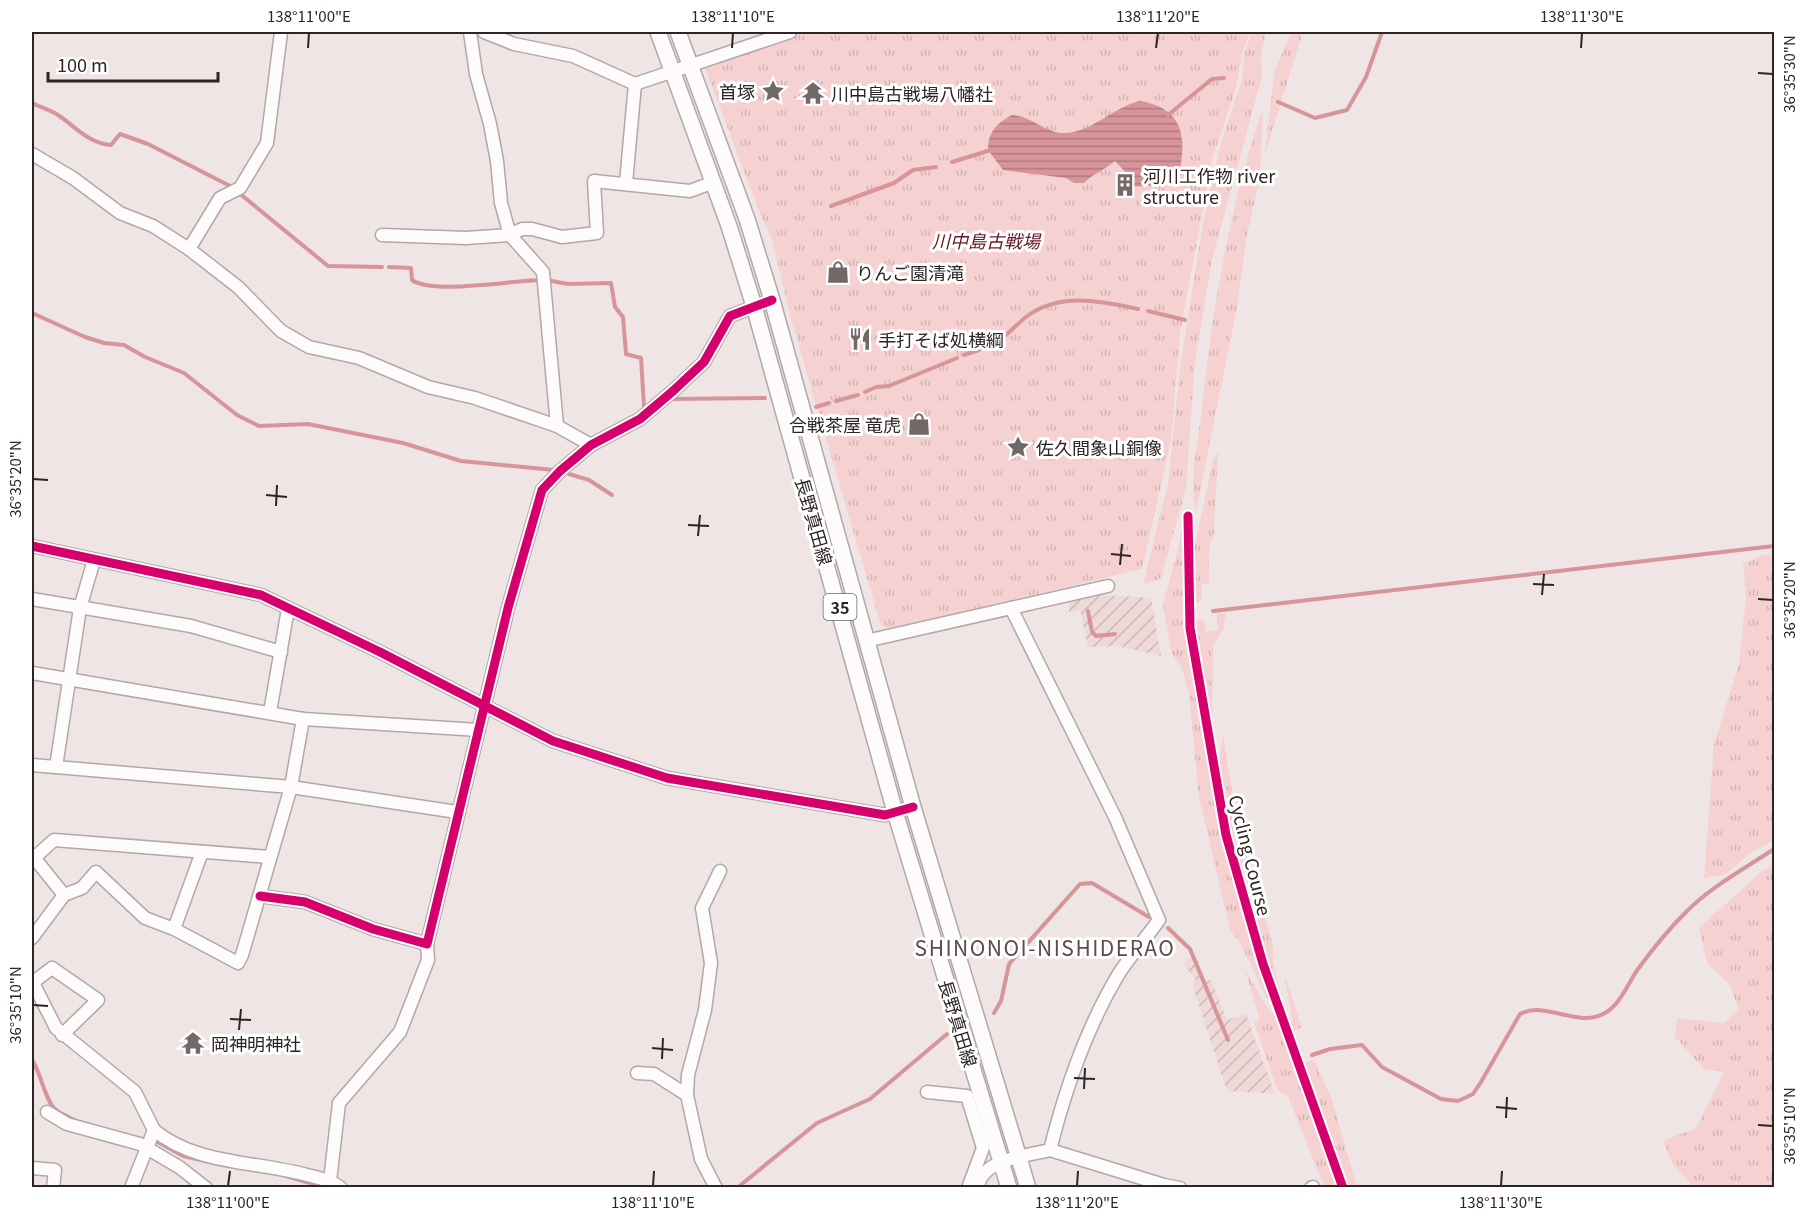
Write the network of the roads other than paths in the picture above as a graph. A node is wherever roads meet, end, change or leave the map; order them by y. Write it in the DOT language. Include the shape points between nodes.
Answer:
graph roads {
  1 [pos="281,32"];
  2 [pos="470,32"];
  3 [pos="484,32"];
  4 [pos="658,32"];
  5 [pos="678,32"];
  6 [pos="790,32"];
  7 [pos="691,64"];
  8 [pos="673,70"];
  9 [pos="635,84"];
  10 [pos="32,154"];
  11 [pos="714,182"];
  12 [pos="626,183"];
  13 [pos="381,235"];
  14 [pos="510,235"];
  15 [pos="189,249"];
  16 [pos="772,300"];
  17 [pos="754,306"];
  18 [pos="557,426"];
  19 [pos="591,445"];
  20 [pos="32,546"];
  21 [pos="94,560"];
  22 [pos="1108,586"];
  23 [pos="32,599"];
  24 [pos="80,608"];
  25 [pos="1011,608"];
  26 [pos="288,609"];
  27 [pos="866,641"];
  28 [pos="280,652"];
  29 [pos="32,673"];
  30 [pos="69,680"];
  31 [pos="484,706"];
  32 [pos="270,712"];
  33 [pos="303,719"];
  34 [pos="478,730"];
  35 [pos="32,765"];
  36 [pos="56,767"];
  37 [pos="291,787"];
  38 [pos="912,807"];
  39 [pos="457,812"];
  40 [pos="895,812"];
  41 [pos="202,852"];
  42 [pos="33,856"];
  43 [pos="270,857"];
  44 [pos="720,871"];
  45 [pos="64,896"];
  46 [pos="260,896"];
  47 [pos="174,929"];
  48 [pos="32,938"];
  49 [pos="427,944"];
  50 [pos="32,982"];
  51 [pos="62,1035"];
  52 [pos="637,1073"];
  53 [pos="927,1092"];
  54 [pos="687,1095"];
  55 [pos="973,1095"];
  56 [pos="47,1112"];
  57 [pos="153,1130"];
  58 [pos="989,1146"];
  59 [pos="146,1150"];
  60 [pos="1050,1150"];
  61 [pos="1018,1158"];
  62 [pos="1001,1163"];
  63 [pos="32,1168"];
  64 [pos="330,1181"];
  65 [pos="974,1183"];
  66 [pos="53,1188"];
  67 [pos="131,1188"];
  68 [pos="206,1188"];
  69 [pos="341,1188"];
  70 [pos="716,1188"];
  71 [pos="1009,1188"];
  72 [pos="1028,1188"];
  73 [pos="1180,1188"];
  1 -- 15 [label="street" via="267,143 240,188 220,198"];
  2 -- 14 [label="street"];
  3 -- 9 [label="street" via="514,44 573,56"];
  4 -- 8 [label="main road, 長野真田線 / 35"];
  5 -- 7 [label="main road, 長野真田線 / 35"];
  6 -- 7 [label="street"];
  7 -- 8 [label="street"];
  7 -- 16 [label="main road, 長野真田線 / 35"];
  8 -- 9 [label="street"];
  8 -- 11 [label="main road, 長野真田線 / 35"];
  9 -- 12 [label="street"];
  10 -- 15 [label="street" via="120,213 153,226"];
  11 -- 12 [label="street" via="690,191"];
  11 -- 17 [label="main road, 長野真田線 / 35"];
  12 -- 14 [label="street" via="594,182 597,233 562,237 522,229"];
  13 -- 14 [label="street"];
  14 -- 18 [label="street" via="543,272"];
  15 -- 18 [label="street" via="238,287 281,331 309,347 359,358 428,387 475,398"];
  16 -- 17 [label="street"];
  16 -- 27 [label="main road, 長野真田線 / 35"];
  17 -- 19 [label="street" via="730,316 704,362 673,391 640,419"];
  17 -- 40 [label="main road, 長野真田線 / 35"];
  18 -- 19 [label="street"];
  19 -- 31 [label="street" via="542,490"];
  20 -- 21 [label="street"];
  21 -- 24 [label="street"];
  21 -- 26 [label="street" via="261,596"];
  22 -- 25 [label="street"];
  23 -- 24 [label="street"];
  24 -- 28 [label="street" via="191,626"];
  24 -- 30 [label="street"];
  25 -- 27 [label="street"];
  25 -- 60 [label="street" via="1115,817 1160,920 1118,975 1088,1035 1061,1104"];
  26 -- 28 [label="street"];
  26 -- 31 [label="street"];
  27 -- 38 [label="main road, 長野真田線 / 35"];
  28 -- 32 [label="street"];
  29 -- 30 [label="street"];
  30 -- 32 [label="street"];
  30 -- 36 [label="street"];
  31 -- 34 [label="street"];
  31 -- 40 [label="street" via="553,741 667,778 885,815"];
  32 -- 33 [label="street"];
  33 -- 34 [label="street"];
  33 -- 37 [label="street"];
  34 -- 39 [label="street"];
  35 -- 36 [label="street"];
  36 -- 37 [label="street"];
  37 -- 39 [label="street"];
  37 -- 43 [label="street"];
  38 -- 40 [label="street"];
  38 -- 61 [label="main road, 長野真田線 / 35"];
  39 -- 49 [label="street"];
  40 -- 55 [label="main road, 長野真田線 / 35"];
  41 -- 42 [label="street" via="54,840"];
  41 -- 43 [label="street"];
  41 -- 47 [label="street"];
  42 -- 45 [label="street"];
  43 -- 46 [label="street"];
  44 -- 54 [label="street" via="702,908 711,963"];
  45 -- 47 [label="street" via="82,888 96,872 144,918"];
  45 -- 48 [label="street"];
  46 -- 47 [label="street" via="238,963"];
  46 -- 49 [label="street" via="305,902 373,929"];
  49 -- 64 [label="street" via="428,960 399,1032 339,1103"];
  50 -- 51 [label="street"];
  50 -- 51 [label="street" via="52,968 98,999"];
  51 -- 57 [label="street" via="135,1092"];
  52 -- 54 [label="street" via="654,1074"];
  53 -- 55 [label="street"];
  54 -- 70 [label="street" via="701,1159"];
  55 -- 58 [label="main road, 長野真田線 / 35"];
  56 -- 59 [label="street" via="67,1124 140,1144"];
  57 -- 59 [label="street"];
  57 -- 64 [label="street" via="196,1153 274,1166"];
  58 -- 62 [label="main road, 長野真田線 / 35"];
  58 -- 65 [label="street"];
  59 -- 67 [label="street"];
  59 -- 68 [label="street" via="179,1167"];
  60 -- 61 [label="street"];
  60 -- 73 [label="street"];
  61 -- 62 [label="street"];
  61 -- 72 [label="main road, 長野真田線 / 35"];
  62 -- 65 [label="street" via="986,1170"];
  62 -- 71 [label="main road, 長野真田線 / 35"];
  63 -- 66 [label="street" via="55,1170"];
  64 -- 69 [label="street"];
}
